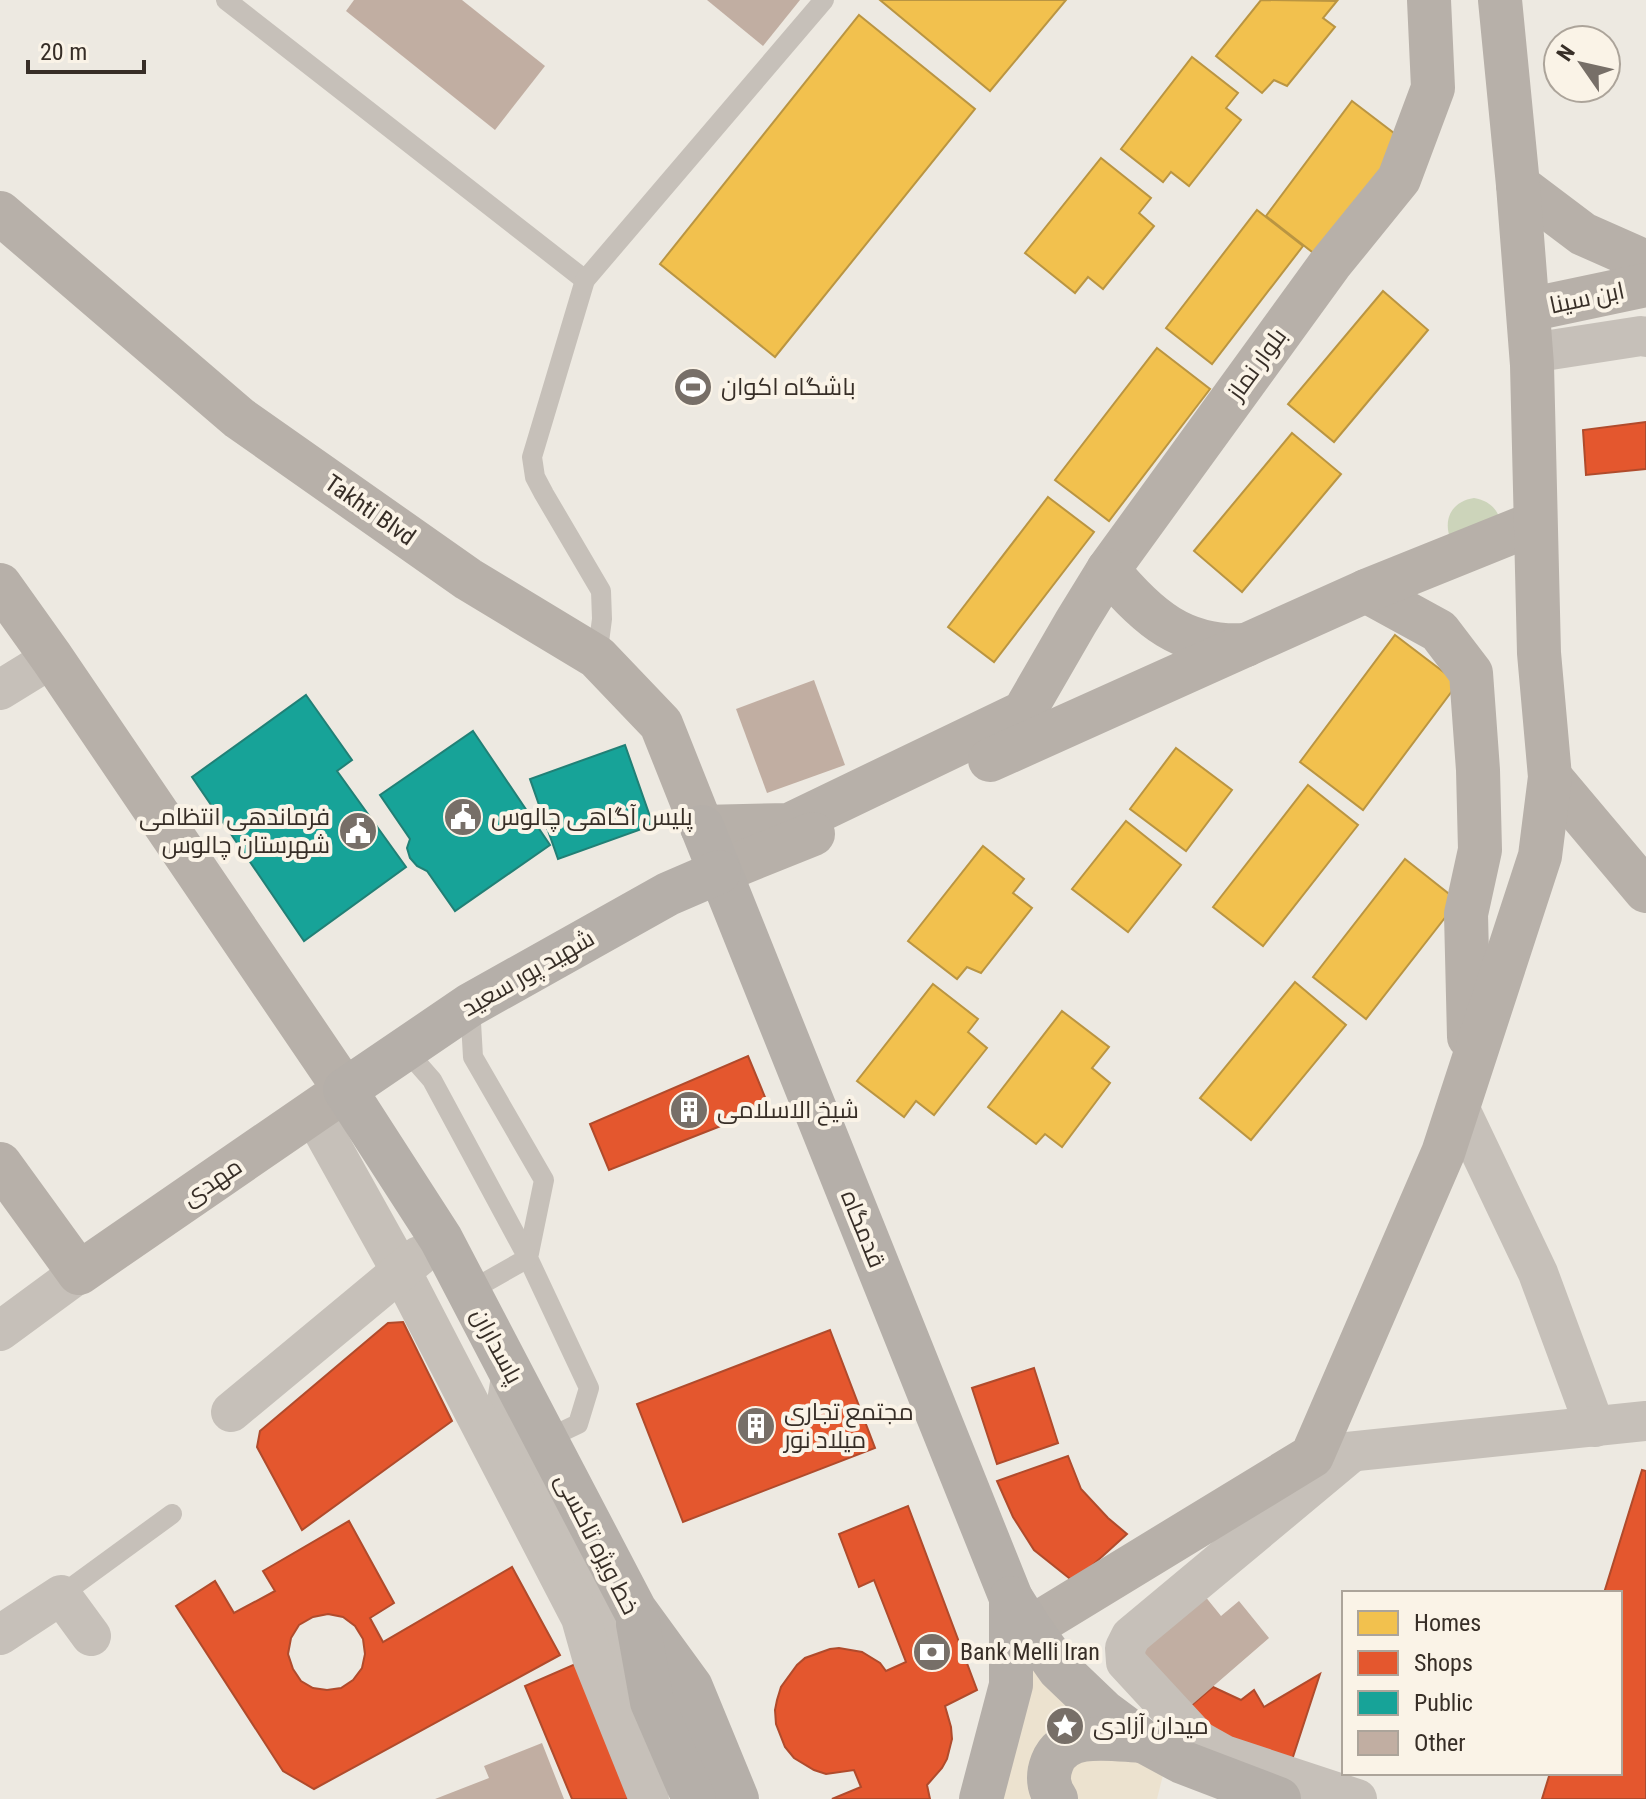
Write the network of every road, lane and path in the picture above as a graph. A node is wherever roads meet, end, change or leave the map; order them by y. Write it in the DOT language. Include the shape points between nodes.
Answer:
graph roads {
  1 [pos="226,0"];
  2 [pos="824,0"];
  3 [pos="1429,0"];
  4 [pos="1500,0"];
  5 [pos="1518,185"];
  6 [pos="0,213"];
  7 [pos="1646,265"];
  8 [pos="585,280"];
  9 [pos="1646,285"];
  10 [pos="1528,310"];
  11 [pos="1646,337"];
  12 [pos="1531,353"];
  13 [pos="1535,523"];
  14 [pos="1108,570"];
  15 [pos="0,585"];
  16 [pos="1366,591"];
  17 [pos="1246,645"];
  18 [pos="597,657"];
  19 [pos="52,658"];
  20 [pos="0,690"];
  21 [pos="1550,777"];
  22 [pos="702,827"];
  23 [pos="719,872"];
  24 [pos="1646,891"];
  25 [pos="470,1005"];
  26 [pos="404,1048"];
  27 [pos="1464,1088"];
  28 [pos="329,1102"];
  29 [pos="0,1164"];
  30 [pos="441,1239"];
  31 [pos="528,1258"];
  32 [pos="401,1271"];
  33 [pos="79,1273"];
  34 [pos="468,1292"];
  35 [pos="0,1331"];
  36 [pos="503,1358"];
  37 [pos="231,1412"];
  38 [pos="1646,1421"];
  39 [pos="1595,1427"];
  40 [pos="542,1430"];
  41 [pos="1332,1454"];
  42 [pos="172,1514"];
  43 [pos="61,1595"];
  44 [pos="635,1610"];
  45 [pos="1020,1613"];
  46 [pos="0,1635"];
  47 [pos="91,1636"];
  48 [pos="1143,1741"];
  49 [pos="649,1799"];
  50 [pos="678,1799"];
  51 [pos="694,1799"];
  52 [pos="737,1799"];
  53 [pos="981,1799"];
  54 [pos="1056,1799"];
  55 [pos="1279,1799"];
  56 [pos="1357,1799"];
  1 -- 8 [label="lane"];
  2 -- 8 [label="lane"];
  3 -- 14 [label="main road, بلوار نماز" via="1433,88 1399,179 1330,264"];
  4 -- 5 [label="main road"];
  5 -- 7 [label="main road" via="1583,234"];
  5 -- 10 [label="main road"];
  6 -- 18 [label="main road, Takhti Blvd" via="239,418 468,579"];
  8 -- 18 [label="lane" via="532,457 535,477 601,591"];
  9 -- 10 [label="main road, ابن سینا"];
  10 -- 12 [label="main road"];
  11 -- 12 [label="street"];
  12 -- 13 [label="main road"];
  13 -- 16 [label="main road"];
  13 -- 21 [label="main road"];
  14 -- 17 [label="main road" via="1167,626 1205,643"];
  14 -- 22 [label="main road, بلوار نماز" via="1024,712 789,825"];
  15 -- 19 [label="main road"];
  16 -- 17 [label="main road"];
  16 -- 27 [label="main road" via="1439,631 1471,673 1480,850 1466,914"];
  17 -- 23 [label="main road" via="951,778"];
  18 -- 22 [label="main road, Takhti Blvd" via="661,724"];
  19 -- 20 [label="street"];
  19 -- 28 [label="main road"];
  21 -- 24 [label="main road"];
  21 -- 27 [label="main road" via="1540,856"];
  22 -- 23 [label="main road, قدمگاه"];
  23 -- 25 [label="main road, شهید پور سعید" via="668,894"];
  23 -- 45 [label="main road, قدمگاه"];
  25 -- 26 [label="main road, شهید پور سعید"];
  25 -- 31 [label="lane" via="473,1057 544,1180"];
  26 -- 28 [label="main road, شهید پور سعید"];
  26 -- 31 [label="lane" via="432,1080"];
  27 -- 39 [label="street"];
  27 -- 41 [label="main road"];
  28 -- 30 [label="main road, پاسداران"];
  28 -- 32 [label="street"];
  28 -- 33 [label="main road, مهدی"];
  29 -- 33 [label="main road"];
  30 -- 32 [label="street"];
  30 -- 34 [label="main road, پاسداران"];
  31 -- 34 [label="lane"];
  31 -- 40 [label="lane" via="589,1388 578,1424 557,1434"];
  32 -- 37 [label="street"];
  32 -- 49 [label="street" via="581,1618"];
  33 -- 35 [label="street"];
  34 -- 36 [label="main road, پاسداران"];
  36 -- 40 [label="main road, پاسداران"];
  36 -- 50 [label="lane, خط ویژه تاکسی" via="496,1407 610,1621 633,1701"];
  38 -- 39 [label="street"];
  39 -- 41 [label="street"];
  40 -- 44 [label="main road, پاسداران"];
  41 -- 45 [label="main road"];
  41 -- 56 [label="street" via="1131,1636 1126,1662 1211,1749"];
  42 -- 43 [label="lane"];
  43 -- 46 [label="street"];
  43 -- 47 [label="street"];
  44 -- 51 [label="main road" via="652,1702"];
  44 -- 52 [label="main road" via="691,1687"];
  45 -- 48 [label="main road" via="1059,1669"];
  45 -- 53 [label="main road" via="1011,1685"];
  48 -- 54 [label="main road" via="1071,1742 1053,1758 1049,1770"];
  48 -- 55 [label="main road" via="1182,1762"];
}
